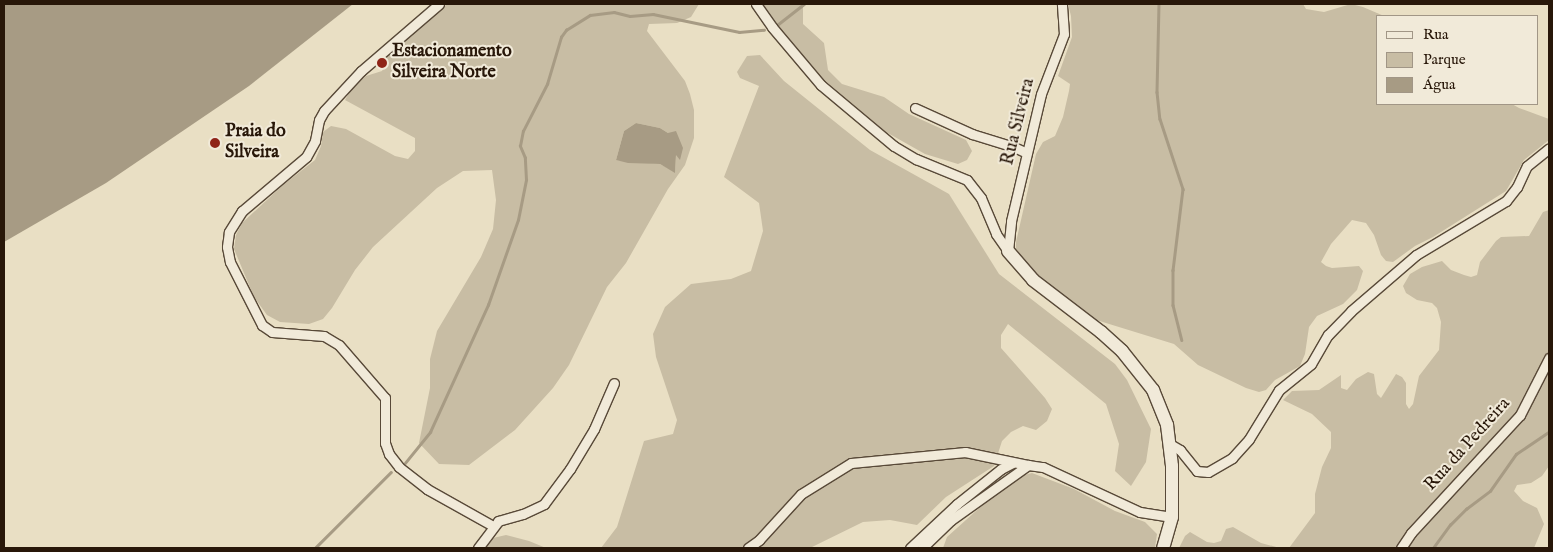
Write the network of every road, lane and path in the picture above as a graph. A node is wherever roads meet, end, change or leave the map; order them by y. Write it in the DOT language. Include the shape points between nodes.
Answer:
graph roads {
  1 [pos="439,4"];
  2 [pos="756,4"];
  3 [pos="1062,4"];
  4 [pos="915,108"];
  5 [pos="1549,148"];
  6 [pos="1027,154"];
  7 [pos="1008,251"];
  8 [pos="1549,358"];
  9 [pos="614,382"];
  10 [pos="1170,444"];
  11 [pos="1013,463"];
  12 [pos="1028,465"];
  13 [pos="1172,517"];
  14 [pos="493,526"];
  15 [pos="478,548"];
  16 [pos="748,548"];
  17 [pos="910,548"];
  18 [pos="922,548"];
  19 [pos="1163,548"];
  20 [pos="1401,548"];
  1 -- 14 [label="street" via="361,71 324,111 315,141 306,157 242,211 229,232 227,247 230,262 262,324 272,332 324,336 339,345 386,398 385,443 399,467 427,488"];
  2 -- 7 [label="street" via="772,28 821,85 894,146 966,180 981,198 996,234"];
  3 -- 6 [label="street, Rua Silveira" via="1064,34 1041,94"];
  4 -- 6 [label="street"];
  5 -- 10 [label="street" via="1527,166 1506,201 1416,254 1341,320 1311,364 1279,390 1249,439 1232,458 1208,472 1197,471 1180,450"];
  6 -- 7 [label="street, Rua Silveira" via="1011,221"];
  7 -- 10 [label="street" via="1033,280 1101,332 1139,370 1162,409"];
  8 -- 20 [label="street, Rua da Pedreira" via="1520,415 1423,519"];
  9 -- 14 [label="street" via="594,429 544,504 498,521"];
  10 -- 13 [label="street"];
  11 -- 12 [label="street"];
  11 -- 16 [label="street" via="965,452 851,463 801,494"];
  11 -- 17 [label="street" via="957,504"];
  12 -- 13 [label="street" via="1048,470 1140,512"];
  12 -- 18 [label="street" via="951,520"];
  13 -- 19 [label="street"];
  14 -- 15 [label="street"];
}
